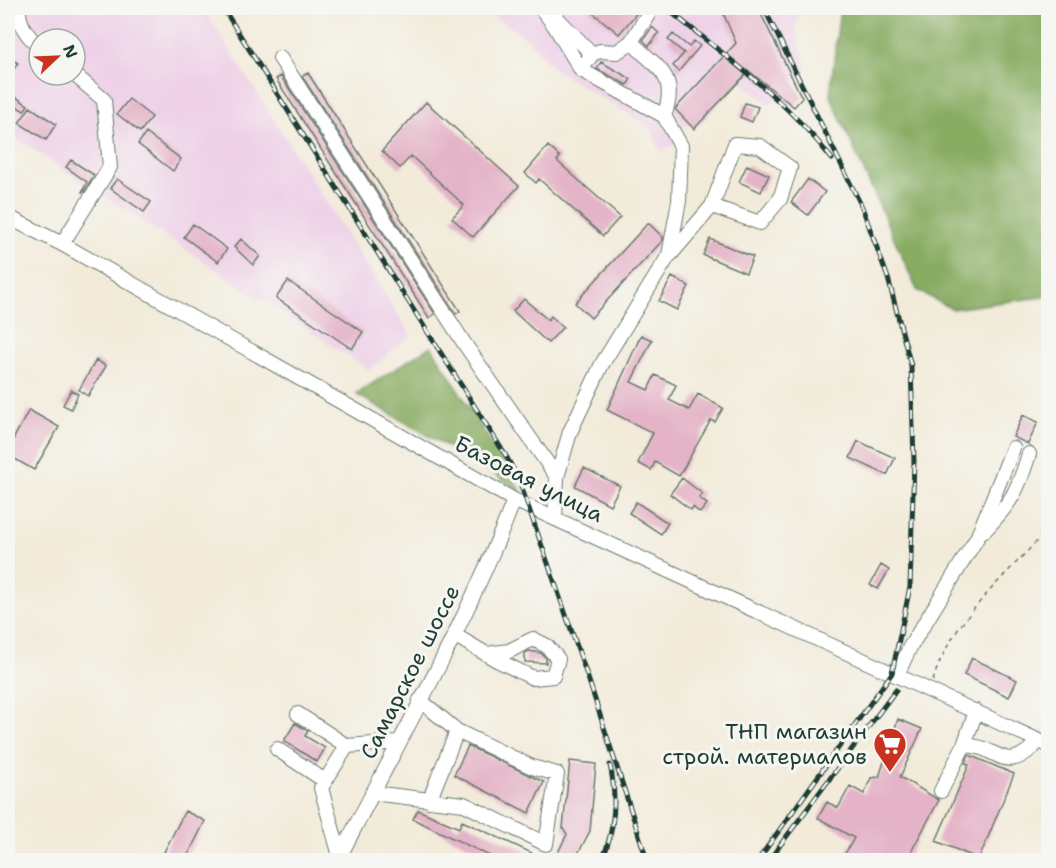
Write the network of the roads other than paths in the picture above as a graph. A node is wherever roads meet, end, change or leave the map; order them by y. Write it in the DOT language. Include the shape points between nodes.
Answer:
graph roads {
  1 [pos="20,8"];
  2 [pos="541,8"];
  3 [pos="547,8"];
  4 [pos="652,8"];
  5 [pos="27,32"];
  6 [pos="631,42"];
  7 [pos="592,54"];
  8 [pos="280,58"];
  9 [pos="581,70"];
  10 [pos="87,85"];
  11 [pos="664,116"];
  12 [pos="712,206"];
  13 [pos="12,219"];
  14 [pos="8,234"];
  15 [pos="62,244"];
  16 [pos="669,255"];
  17 [pos="1013,448"];
  18 [pos="1029,454"];
  19 [pos="557,477"];
  20 [pos="514,500"];
  21 [pos="555,518"];
  22 [pos="977,538"];
  23 [pos="454,635"];
  24 [pos="487,654"];
  25 [pos="897,675"];
  26 [pos="420,700"];
  27 [pos="976,711"];
  28 [pos="298,714"];
  29 [pos="457,731"];
  30 [pos="399,742"];
  31 [pos="1044,743"];
  32 [pos="964,745"];
  33 [pos="347,746"];
  34 [pos="278,749"];
  35 [pos="325,781"];
  36 [pos="941,791"];
  37 [pos="372,793"];
  38 [pos="429,801"];
  39 [pos="339,859"];
  1 -- 5 [label="street" via="19,18"];
  2 -- 9 [label="street"];
  3 -- 7 [label="street"];
  4 -- 6 [label="street"];
  6 -- 7 [label="street" via="617,52"];
  6 -- 11 [label="street" via="668,82 670,100"];
  7 -- 9 [label="street"];
  8 -- 19 [label="street" via="466,346"];
  9 -- 11 [label="street"];
  10 -- 15 [label="street" via="104,100 110,167"];
  11 -- 16 [label="street" via="681,146 679,201"];
  12 -- 12 [label="street" via="735,144 759,146 790,168 780,199 760,223"];
  12 -- 16 [label="street"];
  13 -- 14 [label="street"];
  13 -- 15 [label="street, Базовая улица"];
  15 -- 20 [label="street, Базовая улица"];
  16 -- 19 [label="street" via="602,364 570,432"];
  17 -- 22 [label="street"];
  18 -- 22 [label="street" via="1006,509"];
  19 -- 21 [label="street"];
  20 -- 21 [label="street, Базовая улица"];
  20 -- 23 [label="street, Самарское шоссе"];
  21 -- 25 [label="street, Базовая улица"];
  22 -- 25 [label="street"];
  23 -- 24 [label="street"];
  23 -- 26 [label="street, Самарское шоссе"];
  24 -- 24 [label="street" via="533,678 554,676 558,659 547,646 533,639 509,651"];
  25 -- 27 [label="street, Базовая улица"];
  26 -- 29 [label="street"];
  26 -- 30 [label="street, Самарское шоссе"];
  27 -- 31 [label="street, Базовая улица"];
  27 -- 32 [label="street"];
  28 -- 33 [label="street"];
  29 -- 38 [label="street"];
  29 -- 38 [label="street" via="532,767 557,774 546,844 464,804"];
  30 -- 33 [label="street"];
  30 -- 37 [label="street, Самарское шоссе"];
  31 -- 32 [label="street" via="1014,760"];
  32 -- 36 [label="street"];
  33 -- 35 [label="street"];
  34 -- 35 [label="street"];
  35 -- 39 [label="street" via="321,788"];
  37 -- 38 [label="street"];
  37 -- 39 [label="street, Самарское шоссе"];
}
